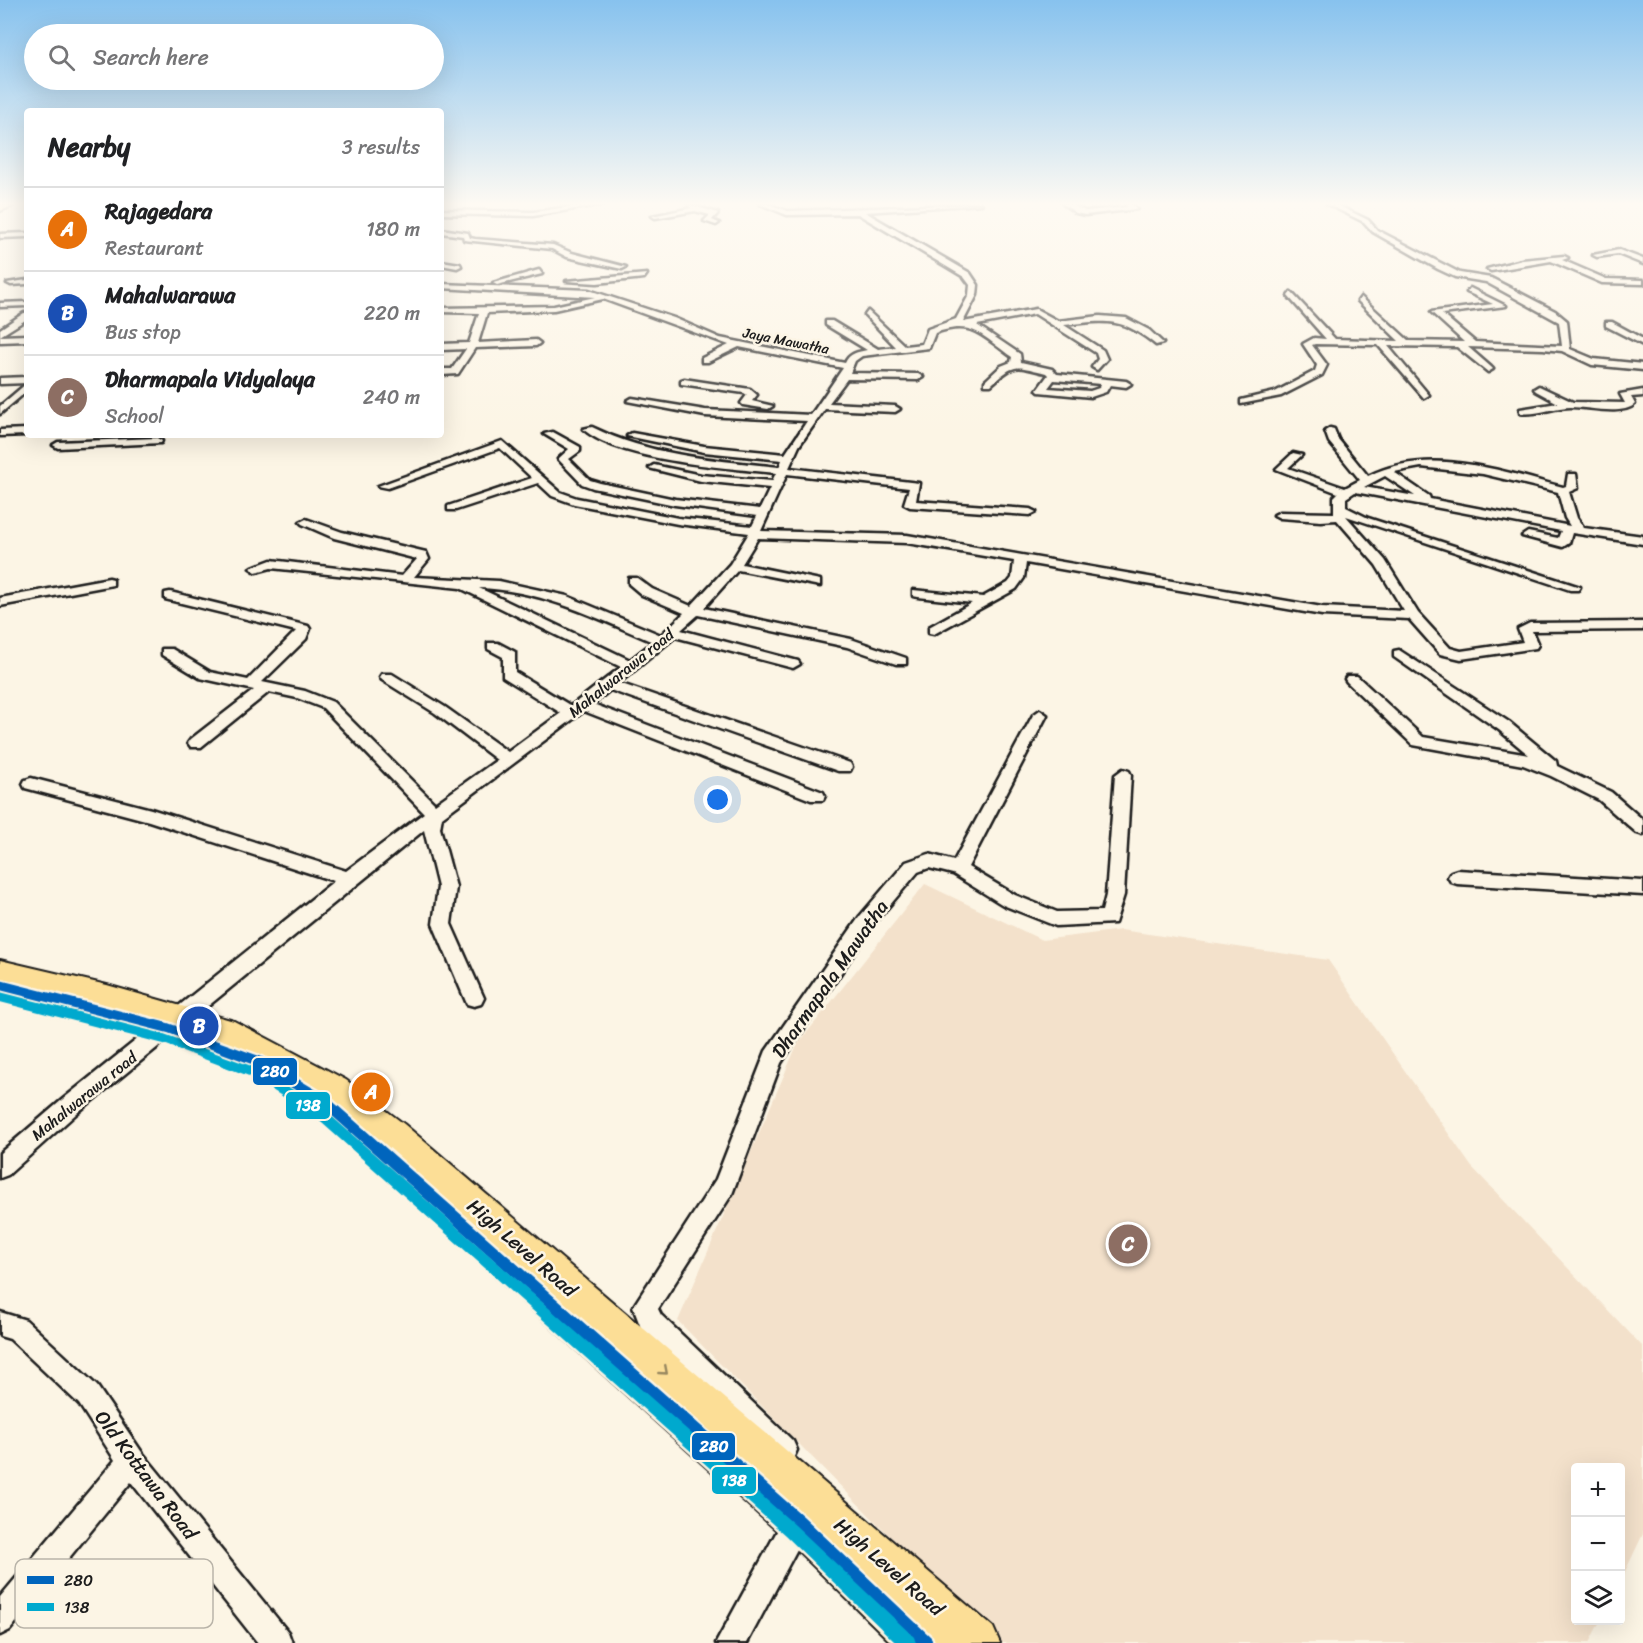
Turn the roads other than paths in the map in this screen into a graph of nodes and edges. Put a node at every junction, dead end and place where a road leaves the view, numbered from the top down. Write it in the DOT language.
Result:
graph roads {
  1 [pos="506,281"];
  2 [pos="565,281"];
  3 [pos="970,281"];
  4 [pos="1489,281"];
  5 [pos="1604,281"];
  6 [pos="24,282"];
  7 [pos="1643,282"];
  8 [pos="11,283"];
  9 [pos="444,286"];
  10 [pos="471,289"];
  11 [pos="549,290"];
  12 [pos="1470,290"];
  13 [pos="1291,294"];
  14 [pos="606,297"];
  15 [pos="1361,299"];
  16 [pos="24,304"];
  17 [pos="0,305"];
  18 [pos="444,310"];
  19 [pos="484,311"];
  20 [pos="868,313"];
  21 [pos="24,317"];
  22 [pos="829,323"];
  23 [pos="970,324"];
  24 [pos="1057,324"];
  25 [pos="1609,324"];
  26 [pos="950,325"];
  27 [pos="0,333"];
  28 [pos="24,338"];
  29 [pos="0,339"];
  30 [pos="1333,342"];
  31 [pos="1643,342"];
  32 [pos="536,343"];
  33 [pos="1159,343"];
  34 [pos="1381,343"];
  35 [pos="1406,343"];
  36 [pos="1459,344"];
  37 [pos="1472,344"];
  38 [pos="475,345"];
  39 [pos="735,345"];
  40 [pos="444,347"];
  41 [pos="903,349"];
  42 [pos="1564,350"];
  43 [pos="876,352"];
  44 [pos="705,360"];
  45 [pos="1016,363"];
  46 [pos="1097,367"];
  47 [pos="1643,367"];
  48 [pos="1488,369"];
  49 [pos="846,371"];
  50 [pos="444,372"];
  51 [pos="1052,376"];
  52 [pos="918,377"];
  53 [pos="24,380"];
  54 [pos="0,381"];
  55 [pos="684,382"];
  56 [pos="1107,382"];
  57 [pos="988,383"];
  58 [pos="1126,384"];
  59 [pos="24,389"];
  60 [pos="1539,389"];
  61 [pos="1643,393"];
  62 [pos="1424,395"];
  63 [pos="632,401"];
  64 [pos="1244,402"];
  65 [pos="1567,405"];
  66 [pos="895,408"];
  67 [pos="0,411"];
  68 [pos="1523,411"];
  69 [pos="817,412"];
  70 [pos="588,429"];
  71 [pos="1330,431"];
  72 [pos="24,432"];
  73 [pos="0,433"];
  74 [pos="549,434"];
  75 [pos="632,436"];
  76 [pos="159,438"];
  77 [pos="58,445"];
  78 [pos="149,450"];
  79 [pos="1297,455"];
  80 [pos="789,458"];
  81 [pos="654,468"];
  82 [pos="782,472"];
  83 [pos="1386,472"];
  84 [pos="1572,476"];
  85 [pos="540,479"];
  86 [pos="1367,481"];
  87 [pos="776,484"];
  88 [pos="384,486"];
  89 [pos="1350,490"];
  90 [pos="1563,490"];
  91 [pos="1431,502"];
  92 [pos="452,508"];
  93 [pos="1030,512"];
  94 [pos="1340,512"];
  95 [pos="763,513"];
  96 [pos="1280,515"];
  97 [pos="306,522"];
  98 [pos="1567,529"];
  99 [pos="1580,531"];
  100 [pos="754,532"];
  101 [pos="1528,536"];
  102 [pos="1643,540"];
  103 [pos="1020,560"];
  104 [pos="735,566"];
  105 [pos="256,568"];
  106 [pos="405,580"];
  107 [pos="109,582"];
  108 [pos="456,582"];
  109 [pos="633,582"];
  110 [pos="816,583"];
  111 [pos="1574,587"];
  112 [pos="918,593"];
  113 [pos="171,596"];
  114 [pos="985,601"];
  115 [pos="0,602"];
  116 [pos="694,611"];
  117 [pos="1413,615"];
  118 [pos="1643,626"];
  119 [pos="934,630"];
  120 [pos="668,637"];
  121 [pos="493,646"];
  122 [pos="167,652"];
  123 [pos="1399,654"];
  124 [pos="901,661"];
  125 [pos="793,664"];
  126 [pos="630,666"];
  127 [pos="387,677"];
  128 [pos="1352,679"];
  129 [pos="607,684"];
  130 [pos="260,685"];
  131 [pos="577,709"];
  132 [pos="1040,715"];
  133 [pos="196,743"];
  134 [pos="507,759"];
  135 [pos="844,767"];
  136 [pos="1557,772"];
  137 [pos="1123,775"];
  138 [pos="31,784"];
  139 [pos="817,796"];
  140 [pos="434,813"];
  141 [pos="1643,829"];
  142 [pos="958,869"];
  143 [pos="1457,877"];
  144 [pos="350,879"];
  145 [pos="1643,888"];
  146 [pos="0,972"];
  147 [pos="0,985"];
  148 [pos="474,998"];
  149 [pos="174,1023"];
  150 [pos="0,1167"];
  151 [pos="0,1324"];
  152 [pos="131,1461"];
  153 [pos="798,1521"];
  154 [pos="50,1559"];
  155 [pos="210,1559"];
  156 [pos="213,1563"];
  157 [pos="15,1602"];
  158 [pos="0,1620"];
  159 [pos="277,1643"];
  160 [pos="731,1643"];
  161 [pos="925,1643"];
  162 [pos="977,1643"];
  1 -- 10 [label="street"];
  2 -- 11 [label="street"];
  3 -- 26 [label="street, Mahalwarawa road"];
  4 -- 42 [label="street"];
  5 -- 7 [label="street"];
  6 -- 8 [label="street"];
  9 -- 10 [label="street, Jaya Mawatha"];
  10 -- 11 [label="street, Jaya Mawatha"];
  11 -- 14 [label="street, Jaya Mawatha"];
  12 -- 37 [label="street"];
  13 -- 30 [label="street"];
  14 -- 19 [label="street"];
  14 -- 39 [label="street, Jaya Mawatha"];
  15 -- 35 [label="street"];
  16 -- 17 [label="street"];
  18 -- 19 [label="street"];
  19 -- 38 [label="street"];
  20 -- 41 [label="street"];
  21 -- 27 [label="street"];
  22 -- 43 [label="street"];
  23 -- 24 [label="street"];
  23 -- 26 [label="street"];
  23 -- 45 [label="street"];
  24 -- 33 [label="street"];
  24 -- 46 [label="street"];
  25 -- 31 [label="street"];
  26 -- 41 [label="street, Mahalwarawa road"];
  28 -- 29 [label="street"];
  30 -- 34 [label="street"];
  30 -- 64 [label="street"];
  32 -- 38 [label="street"];
  34 -- 35 [label="street"];
  34 -- 62 [label="street"];
  35 -- 36 [label="street"];
  36 -- 37 [label="street"];
  36 -- 48 [label="street"];
  37 -- 42 [label="street"];
  38 -- 40 [label="street"];
  38 -- 50 [label="street"];
  39 -- 44 [label="street"];
  39 -- 49 [label="street, Jaya Mawatha"];
  41 -- 43 [label="street, Mahalwarawa road"];
  42 -- 47 [label="street"];
  43 -- 49 [label="street, Mahalwarawa road"];
  45 -- 51 [label="street"];
  45 -- 57 [label="street"];
  49 -- 52 [label="street, Jaya Mawatha"];
  49 -- 69 [label="street, Mahalwarawa road"];
  51 -- 56 [label="street"];
  51 -- 56 [label="street"];
  53 -- 54 [label="street"];
  55 -- 69 [label="street"];
  56 -- 58 [label="street"];
  59 -- 67 [label="street"];
  60 -- 65 [label="street"];
  61 -- 65 [label="street"];
  63 -- 69 [label="street"];
  65 -- 68 [label="street"];
  66 -- 69 [label="street"];
  69 -- 80 [label="street, Mahalwarawa road"];
  70 -- 82 [label="street"];
  71 -- 86 [label="street"];
  72 -- 73 [label="street"];
  74 -- 95 [label="street"];
  75 -- 80 [label="street"];
  76 -- 77 [label="street"];
  76 -- 78 [label="street"];
  79 -- 89 [label="street"];
  80 -- 82 [label="street, Mahalwarawa road"];
  81 -- 87 [label="street"];
  82 -- 87 [label="street, Mahalwarawa road"];
  82 -- 93 [label="street"];
  83 -- 86 [label="street"];
  83 -- 90 [label="street"];
  83 -- 91 [label="street"];
  84 -- 90 [label="street"];
  85 -- 88 [label="street"];
  85 -- 92 [label="street"];
  85 -- 100 [label="street"];
  86 -- 89 [label="street"];
  87 -- 95 [label="street, Mahalwarawa road"];
  89 -- 91 [label="street"];
  89 -- 94 [label="street"];
  90 -- 99 [label="street"];
  91 -- 98 [label="street"];
  94 -- 96 [label="street"];
  94 -- 111 [label="street"];
  94 -- 117 [label="street"];
  95 -- 100 [label="street, Mahalwarawa road"];
  97 -- 106 [label="street"];
  98 -- 99 [label="street"];
  98 -- 101 [label="street"];
  99 -- 102 [label="street"];
  100 -- 103 [label="street"];
  100 -- 104 [label="street, Mahalwarawa road"];
  103 -- 114 [label="street"];
  103 -- 117 [label="street"];
  104 -- 110 [label="street"];
  104 -- 116 [label="street, Mahalwarawa road"];
  105 -- 106 [label="street"];
  106 -- 108 [label="street"];
  107 -- 115 [label="street"];
  108 -- 120 [label="street"];
  108 -- 126 [label="street"];
  109 -- 116 [label="street"];
  112 -- 114 [label="street"];
  113 -- 130 [label="street"];
  114 -- 119 [label="street"];
  116 -- 120 [label="street, Mahalwarawa road"];
  116 -- 124 [label="street"];
  117 -- 118 [label="street"];
  120 -- 125 [label="street"];
  120 -- 126 [label="street, Mahalwarawa road"];
  121 -- 131 [label="street"];
  122 -- 130 [label="street"];
  123 -- 136 [label="street"];
  126 -- 129 [label="street, Mahalwarawa road"];
  127 -- 134 [label="street"];
  128 -- 136 [label="street"];
  129 -- 131 [label="street, Mahalwarawa road"];
  129 -- 135 [label="street"];
  130 -- 133 [label="street"];
  130 -- 140 [label="street"];
  131 -- 134 [label="street, Mahalwarawa road"];
  131 -- 139 [label="street"];
  132 -- 142 [label="street"];
  134 -- 140 [label="street, Mahalwarawa road"];
  136 -- 141 [label="street"];
  137 -- 142 [label="street, Dharmapala Mawatha"];
  138 -- 144 [label="street"];
  140 -- 144 [label="street, Mahalwarawa road"];
  140 -- 148 [label="street"];
  142 -- 162 [label="street, Dharmapala Mawatha"];
  143 -- 145 [label="street"];
  144 -- 149 [label="street, Mahalwarawa road"];
  146 -- 149 [label="highway, High Level Road"];
  147 -- 149 [label="highway, High Level Road"];
  149 -- 150 [label="street, Mahalwarawa road"];
  149 -- 153 [label="highway, High Level Road"];
  149 -- 162 [label="highway, High Level Road, one-way"];
  151 -- 152 [label="street, Old Kottawa Road"];
  152 -- 154 [label="street"];
  152 -- 155 [label="street, Old Kottawa Road"];
  153 -- 160 [label="street"];
  153 -- 161 [label="highway, High Level Road"];
  156 -- 159 [label="street, Old Kottawa Road"];
  157 -- 158 [label="street"];
}
